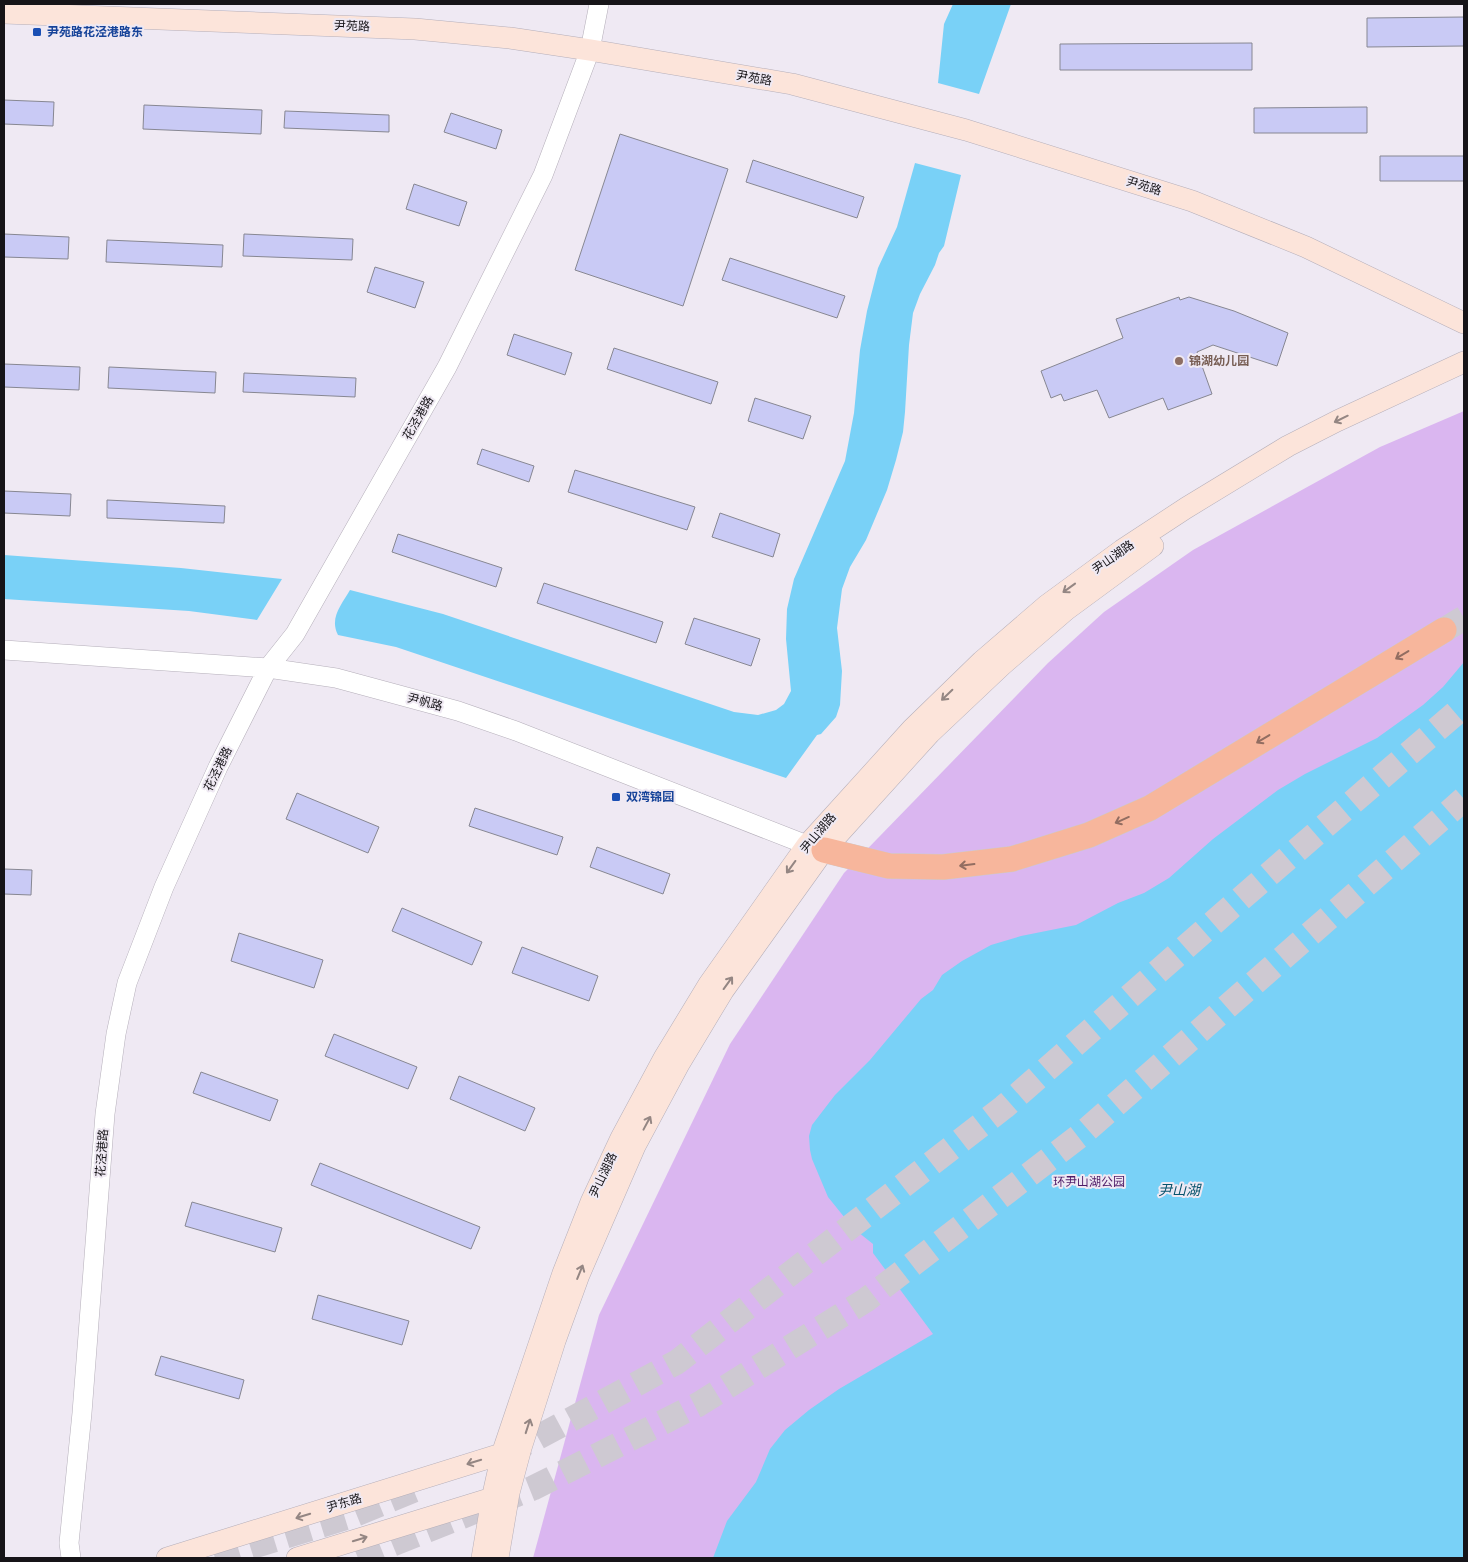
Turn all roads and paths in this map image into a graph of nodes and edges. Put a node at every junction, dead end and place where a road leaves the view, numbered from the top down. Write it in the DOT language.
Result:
graph roads {
  1 [pos="599,4"];
  2 [pos="4,13"];
  3 [pos="590,50"];
  4 [pos="1464,323"];
  5 [pos="1464,362"];
  6 [pos="1464,378"];
  7 [pos="1444,630"];
  8 [pos="4,650"];
  9 [pos="268,668"];
  10 [pos="816,847"];
  11 [pos="512,1451"];
  12 [pos="500,1496"];
  13 [pos="71,1558"];
  14 [pos="167,1558"];
  15 [pos="297,1558"];
  16 [pos="482,1558"];
  17 [pos="498,1558"];
  1 -- 3 [label="street, 花泾港路"];
  2 -- 3 [label="main road, 尹苑路"];
  3 -- 4 [label="main road, 尹苑路"];
  3 -- 9 [label="street, 花泾港路"];
  5 -- 10 [label="main road, 尹山湖路, one-way"];
  6 -- 10 [label="main road, 尹山湖路"];
  7 -- 10 [label="highway, one-way"];
  8 -- 9 [label="street, 尹帆路"];
  9 -- 10 [label="street, 尹帆路"];
  9 -- 13 [label="street, 花泾港路"];
  10 -- 11 [label="main road, 尹山湖路"];
  11 -- 12 [label="main road, 尹山湖路"];
  11 -- 14 [label="main road, 尹东路, one-way"];
  15 -- 12 [label="main road, one-way"];
  12 -- 16 [label="main road, 尹山湖路"];
  12 -- 17 [label="main road, 尹山湖路"];
}
